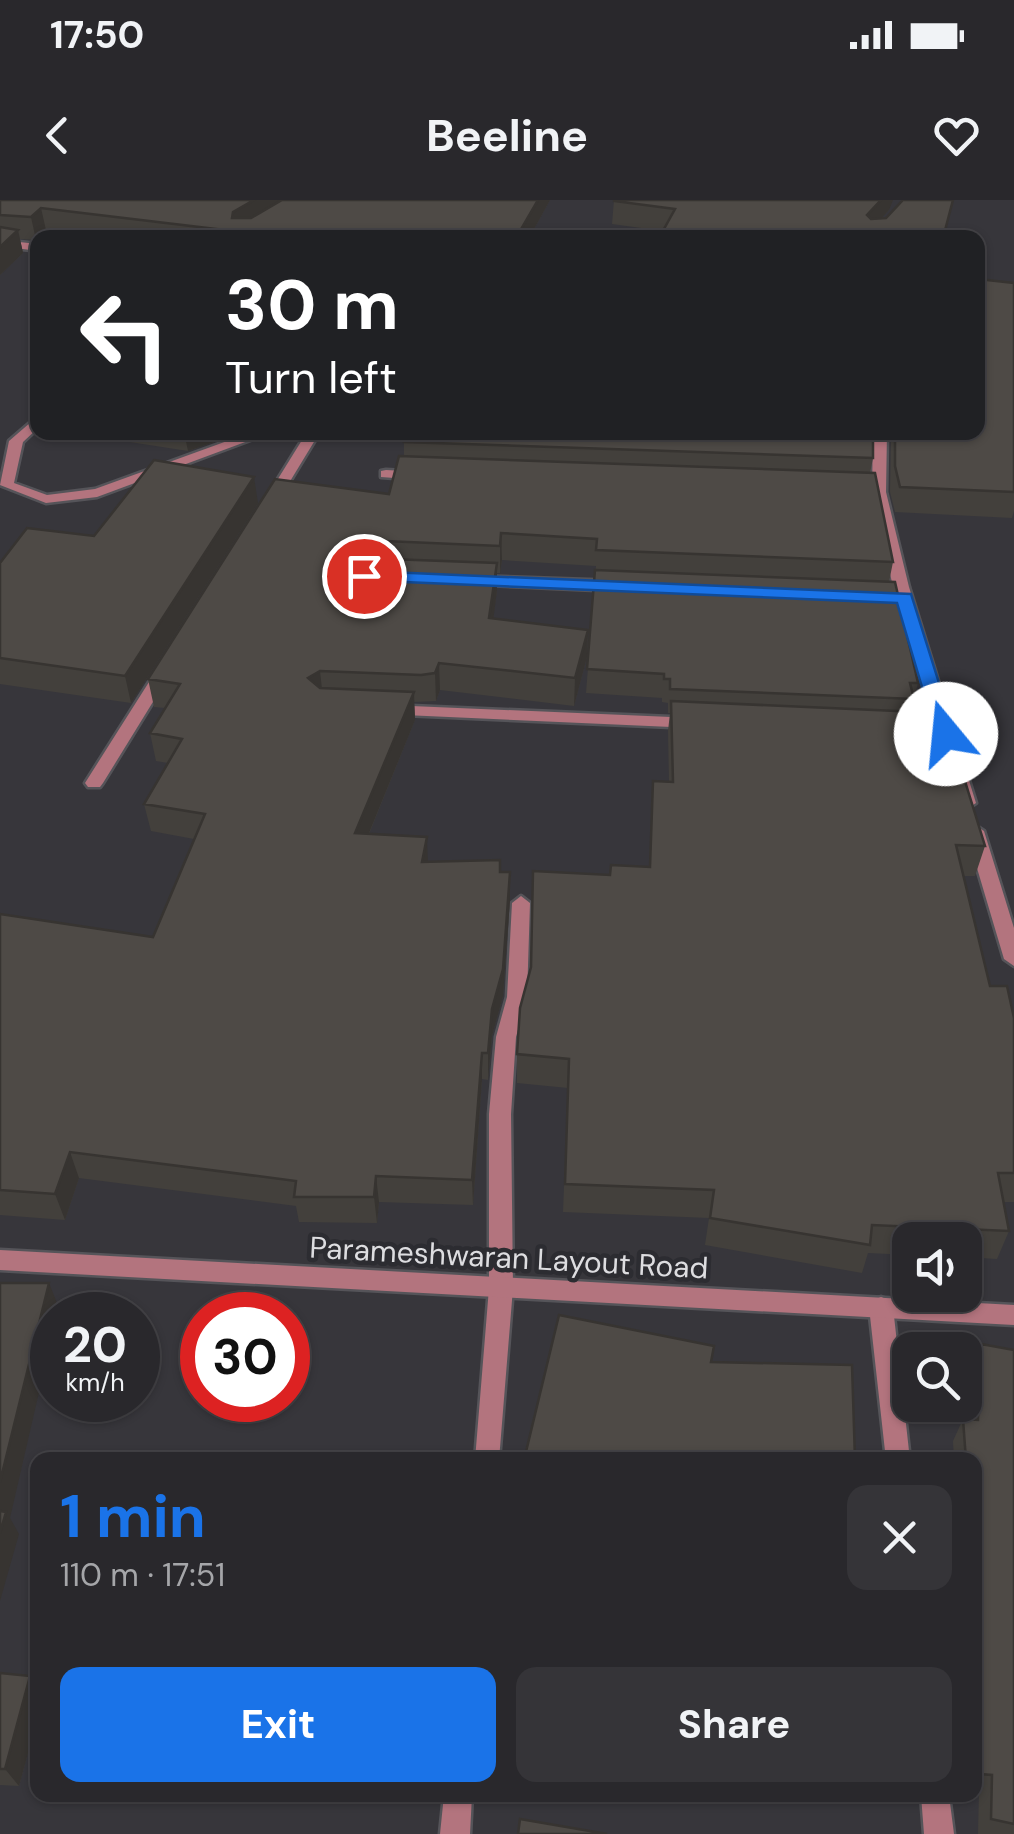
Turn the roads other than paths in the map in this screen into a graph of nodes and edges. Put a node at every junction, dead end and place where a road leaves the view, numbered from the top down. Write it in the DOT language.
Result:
graph roads {
  1 [pos="0,243"];
  2 [pos="30,247"];
  3 [pos="30,428"];
  4 [pos="243,440"];
  5 [pos="309,440"];
  6 [pos="880,440"];
  7 [pos="386,474"];
  8 [pos="445,476"];
  9 [pos="4,489"];
  10 [pos="859,491"];
  11 [pos="879,492"];
  12 [pos="261,516"];
  13 [pos="460,580"];
  14 [pos="634,587"];
  15 [pos="885,597"];
  16 [pos="905,598"];
  17 [pos="178,650"];
  18 [pos="362,708"];
  19 [pos="712,724"];
  20 [pos="887,731"];
  21 [pos="946,734"];
  22 [pos="94,783"];
  23 [pos="521,903"];
  24 [pos="1014,960"];
  25 [pos="0,1260"];
  26 [pos="501,1288"];
  27 [pos="881,1308"];
  28 [pos="1014,1315"];
  29 [pos="487,1452"];
  30 [pos="897,1452"];
  31 [pos="457,1802"];
  32 [pos="935,1802"];
  33 [pos="455,1834"];
  34 [pos="939,1834"];
  1 -- 2 [label="street"];
  3 -- 9 [label="street"];
  4 -- 9 [label="street"];
  5 -- 12 [label="street"];
  6 -- 11 [label="street"];
  7 -- 8 [label="street"];
  10 -- 11 [label="street"];
  11 -- 16 [label="street"];
  13 -- 14 [label="street"];
  15 -- 16 [label="street"];
  16 -- 21 [label="street"];
  17 -- 22 [label="street"];
  18 -- 19 [label="street"];
  20 -- 21 [label="street"];
  21 -- 24 [label="street"];
  23 -- 26 [label="street"];
  25 -- 26 [label="street, Parameshwaran Layout Road"];
  26 -- 27 [label="street, Parameshwaran Layout Road"];
  26 -- 29 [label="street"];
  27 -- 28 [label="street, Parameshwaran Layout Road"];
  27 -- 30 [label="street"];
  31 -- 33 [label="street"];
  32 -- 34 [label="street"];
}
